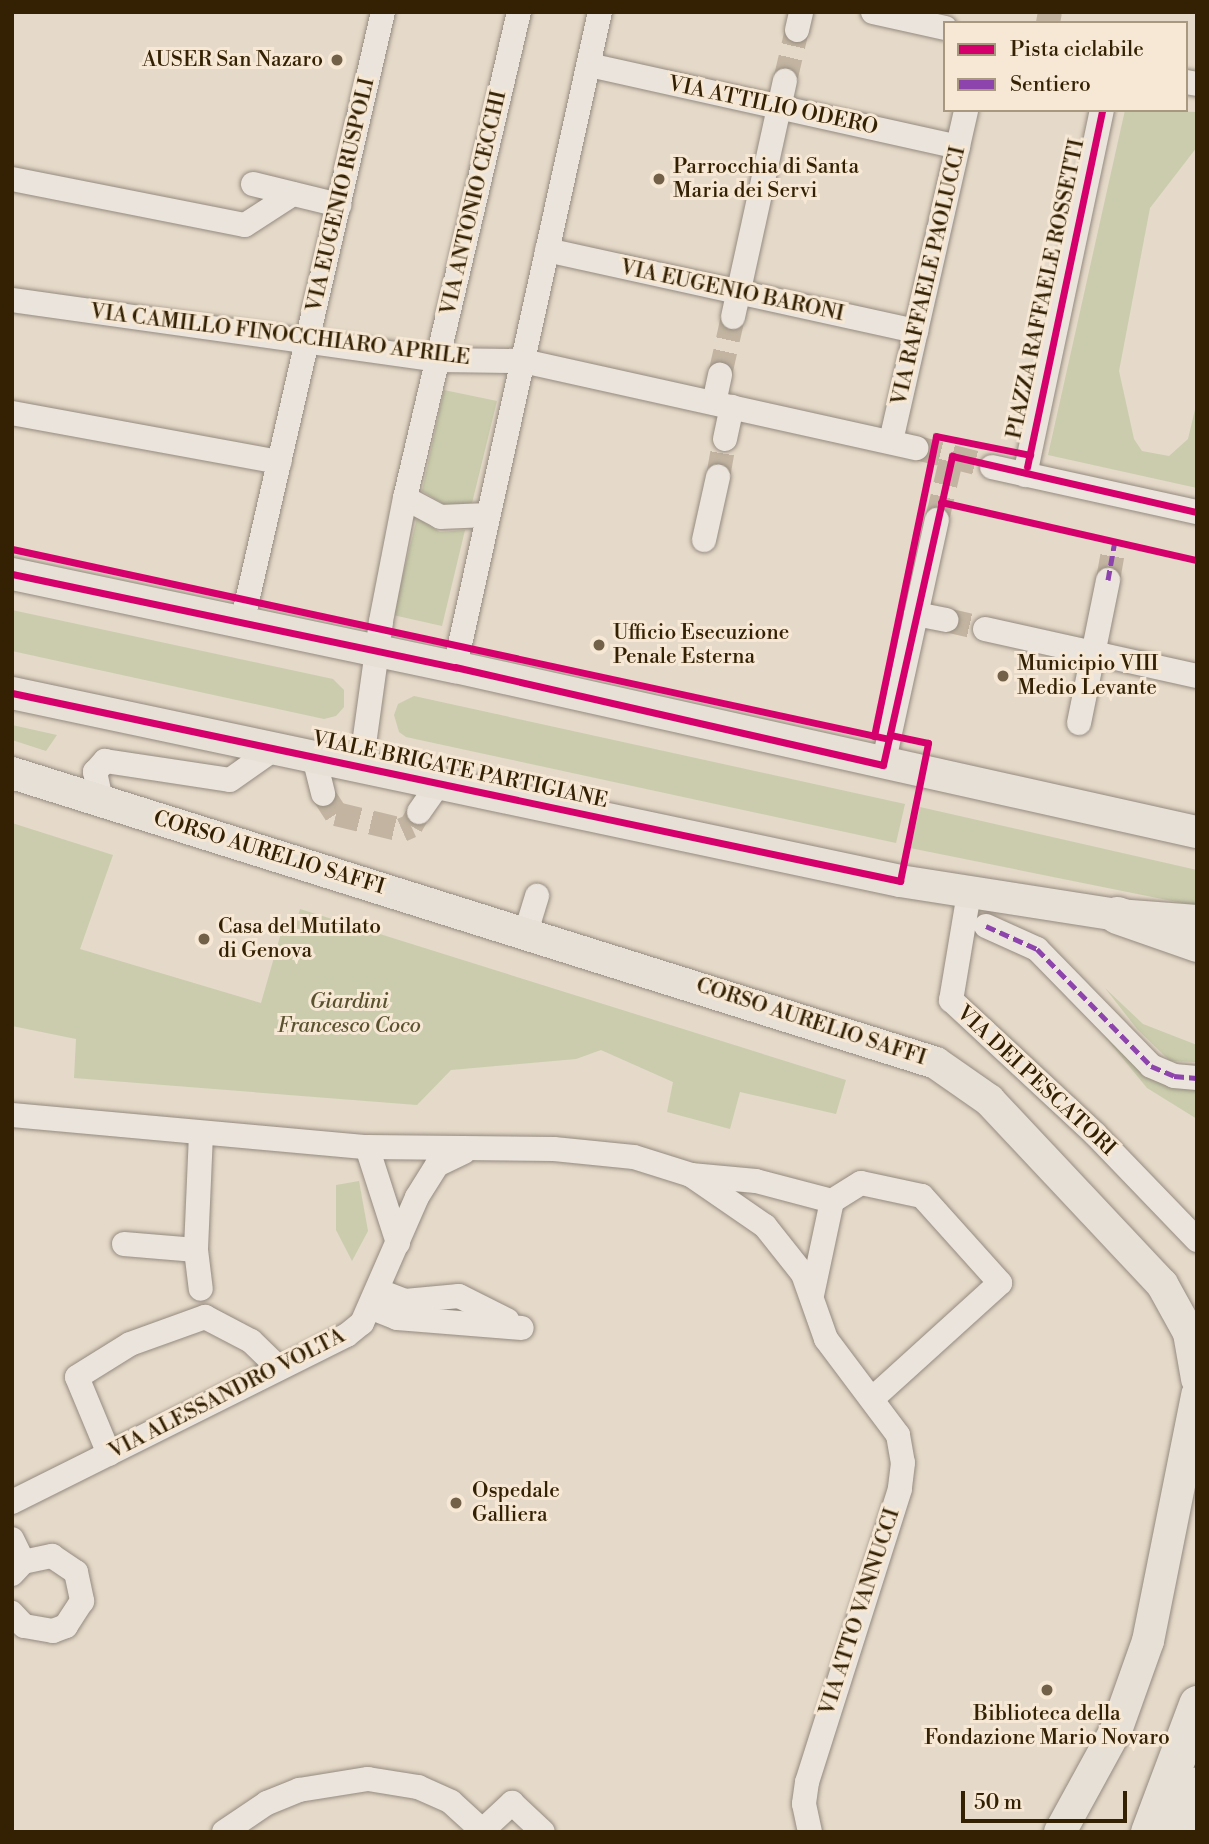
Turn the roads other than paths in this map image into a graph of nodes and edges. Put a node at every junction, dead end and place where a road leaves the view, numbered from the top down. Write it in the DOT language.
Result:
graph roads {
  1 [pos="383,12"];
  2 [pos="519,12"];
  3 [pos="600,12"];
  4 [pos="873,12"];
  5 [pos="943,28"];
  6 [pos="589,65"];
  7 [pos="785,81"];
  8 [pos="780,108"];
  9 [pos="966,112"];
  10 [pos="1102,112"];
  11 [pos="958,147"];
  12 [pos="12,178"];
  13 [pos="253,184"];
  14 [pos="293,194"];
  15 [pos="339,205"];
  16 [pos="547,250"];
  17 [pos="739,292"];
  18 [pos="12,300"];
  19 [pos="733,317"];
  20 [pos="916,331"];
  21 [pos="307,341"];
  22 [pos="438,359"];
  23 [pos="523,362"];
  24 [pos="720,375"];
  25 [pos="723,405"];
  26 [pos="12,414"];
  27 [pos="725,439"];
  28 [pos="891,441"];
  29 [pos="916,448"];
  30 [pos="280,462"];
  31 [pos="992,467"];
  32 [pos="1025,475"];
  33 [pos="718,477"];
  34 [pos="405,498"];
  35 [pos="1197,512"];
  36 [pos="488,515"];
  37 [pos="937,520"];
  38 [pos="704,540"];
  39 [pos="12,574"];
  40 [pos="1108,580"];
  41 [pos="916,614"];
  42 [pos="946,620"];
  43 [pos="243,623"];
  44 [pos="985,629"];
  45 [pos="377,652"];
  46 [pos="1093,653"];
  47 [pos="455,667"];
  48 [pos="1197,676"];
  49 [pos="12,693"];
  50 [pos="1079,723"];
  51 [pos="274,749"];
  52 [pos="314,757"];
  53 [pos="883,765"];
  54 [pos="361,766"];
  55 [pos="12,773"];
  56 [pos="439,783"];
  57 [pos="323,794"];
  58 [pos="101,800"];
  59 [pos="419,813"];
  60 [pos="1197,832"];
  61 [pos="969,893"];
  62 [pos="537,896"];
  63 [pos="1117,915"];
  64 [pos="1197,921"];
  65 [pos="986,926"];
  66 [pos="526,932"];
  67 [pos="1197,943"];
  68 [pos="1197,1078"];
  69 [pos="24,1118"];
  70 [pos="12,1131"];
  71 [pos="201,1135"];
  72 [pos="367,1147"];
  73 [pos="468,1150"];
  74 [pos="691,1175"];
  75 [pos="832,1201"];
  76 [pos="1197,1240"];
  77 [pos="398,1243"];
  78 [pos="124,1244"];
  79 [pos="196,1250"];
  80 [pos="201,1289"];
  81 [pos="812,1295"];
  82 [pos="278,1368"];
  83 [pos="1197,1379"];
  84 [pos="1197,1395"];
  85 [pos="872,1399"];
  86 [pos="108,1454"];
  87 [pos="12,1502"];
  88 [pos="12,1539"];
  89 [pos="18,1568"];
  90 [pos="12,1613"];
  91 [pos="1197,1704"];
  92 [pos="1197,1746"];
  93 [pos="1197,1785"];
  94 [pos="483,1831"];
  95 [pos="224,1832"];
  96 [pos="543,1832"];
  97 [pos="810,1832"];
  98 [pos="1060,1832"];
  99 [pos="1149,1832"];
  100 [pos="1157,1832"];
  101 [pos="1176,1832"];
  1 -- 15 [label="street, VIA EUGENIO RUSPOLI"];
  2 -- 22 [label="street, VIA ANTONIO CECCHI"];
  3 -- 6 [label="street"];
  4 -- 5 [label="street"];
  6 -- 8 [label="street, VIA ATTILIO ODERO"];
  6 -- 16 [label="street"];
  7 -- 8 [label="street"];
  8 -- 11 [label="street, VIA ATTILIO ODERO"];
  8 -- 17 [label="street"];
  9 -- 11 [label="street, VIA RAFFAELE PAOLUCCI"];
  10 -- 32 [label="street, PIAZZA RAFFAELE ROSSETTI"];
  11 -- 20 [label="street, VIA RAFFAELE PAOLUCCI"];
  12 -- 14 [label="street"];
  13 -- 14 [label="street"];
  14 -- 15 [label="street"];
  15 -- 21 [label="street, VIA EUGENIO RUSPOLI"];
  16 -- 17 [label="street, VIA EUGENIO BARONI"];
  16 -- 23 [label="street"];
  17 -- 19 [label="street"];
  17 -- 20 [label="street, VIA EUGENIO BARONI"];
  18 -- 21 [label="street, VIA CAMILLO FINOCCHIARO APRILE"];
  20 -- 28 [label="street, VIA RAFFAELE PAOLUCCI"];
  21 -- 22 [label="street, VIA CAMILLO FINOCCHIARO APRILE"];
  21 -- 30 [label="street, VIA EUGENIO RUSPOLI"];
  22 -- 23 [label="street, VIA CAMILLO FINOCCHIARO APRILE"];
  22 -- 34 [label="street, VIA ANTONIO CECCHI"];
  23 -- 25 [label="street, VIA CAMILLO FINOCCHIARO APRILE"];
  23 -- 36 [label="street"];
  24 -- 25 [label="street"];
  25 -- 27 [label="street"];
  25 -- 28 [label="street, VIA CAMILLO FINOCCHIARO APRILE"];
  26 -- 30 [label="street"];
  28 -- 29 [label="street, VIA CAMILLO FINOCCHIARO APRILE"];
  30 -- 43 [label="street, VIA EUGENIO RUSPOLI"];
  31 -- 32 [label="street"];
  32 -- 35 [label="street"];
  33 -- 38 [label="street"];
  34 -- 36 [label="street"];
  34 -- 45 [label="street, VIA ANTONIO CECCHI"];
  36 -- 47 [label="street"];
  37 -- 41 [label="street"];
  39 -- 43 [label="main road"];
  40 -- 46 [label="street"];
  41 -- 42 [label="street"];
  41 -- 53 [label="street"];
  43 -- 45 [label="main road"];
  44 -- 46 [label="street"];
  45 -- 47 [label="main road"];
  45 -- 54 [label="street, VIA ANTONIO CECCHI"];
  46 -- 48 [label="street"];
  46 -- 50 [label="street"];
  47 -- 53 [label="main road"];
  49 -- 51 [label="main road, VIALE BRIGATE PARTIGIANE"];
  51 -- 52 [label="main road, VIALE BRIGATE PARTIGIANE"];
  51 -- 58 [label="street"];
  52 -- 54 [label="main road, VIALE BRIGATE PARTIGIANE"];
  52 -- 57 [label="street"];
  53 -- 60 [label="main road"];
  54 -- 56 [label="main road, VIALE BRIGATE PARTIGIANE"];
  55 -- 58 [label="main road, CORSO AURELIO SAFFI"];
  56 -- 59 [label="street"];
  56 -- 61 [label="main road, VIALE BRIGATE PARTIGIANE"];
  58 -- 66 [label="main road, CORSO AURELIO SAFFI"];
  61 -- 63 [label="main road, VIALE BRIGATE PARTIGIANE"];
  61 -- 76 [label="street, VIA DEI PESCATORI"];
  62 -- 66 [label="street"];
  63 -- 64 [label="main road, VIALE BRIGATE PARTIGIANE"];
  63 -- 67 [label="highway"];
  65 -- 68 [label="street"];
  66 -- 83 [label="main road, CORSO AURELIO SAFFI"];
  69 -- 70 [label="street"];
  69 -- 71 [label="street"];
  71 -- 72 [label="street"];
  71 -- 79 [label="street"];
  72 -- 73 [label="street"];
  72 -- 77 [label="street"];
  73 -- 74 [label="street"];
  73 -- 77 [label="street, VIA ALESSANDRO VOLTA"];
  74 -- 75 [label="street"];
  74 -- 81 [label="street, VIA ATTO VANNUCCI"];
  75 -- 81 [label="street"];
  75 -- 85 [label="street"];
  77 -- 82 [label="street, VIA ALESSANDRO VOLTA"];
  78 -- 79 [label="street"];
  79 -- 80 [label="street"];
  81 -- 85 [label="street, VIA ATTO VANNUCCI"];
  82 -- 86 [label="street, VIA ALESSANDRO VOLTA"];
  82 -- 86 [label="street"];
  84 -- 98 [label="main road"];
  85 -- 97 [label="street, VIA ATTO VANNUCCI"];
  86 -- 87 [label="street, VIA ALESSANDRO VOLTA"];
  88 -- 89 [label="street"];
  89 -- 90 [label="street"];
  91 -- 99 [label="highway"];
  92 -- 100 [label="street"];
  93 -- 101 [label="highway"];
  94 -- 95 [label="street"];
  94 -- 96 [label="street"];
}
